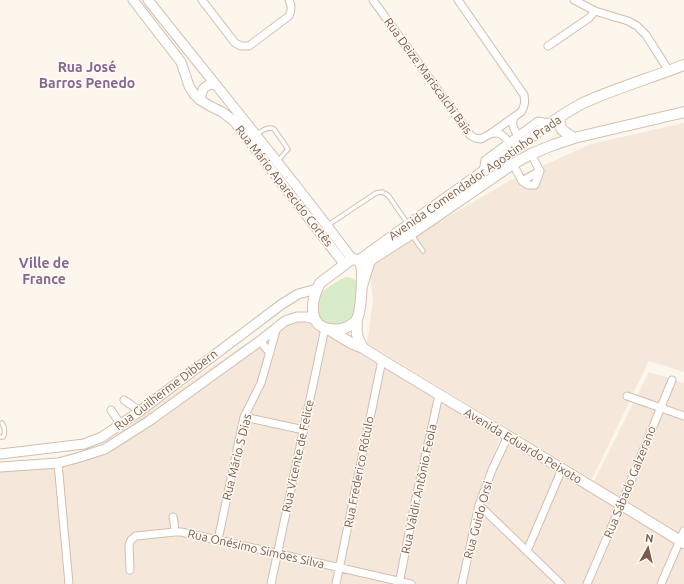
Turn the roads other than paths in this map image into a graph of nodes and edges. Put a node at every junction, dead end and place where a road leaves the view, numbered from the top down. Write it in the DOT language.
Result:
graph roads {
  1 [pos="133,0"];
  2 [pos="148,0"];
  3 [pos="202,0"];
  4 [pos="373,0"];
  5 [pos="458,0"];
  6 [pos="574,0"];
  7 [pos="290,3"];
  8 [pos="595,11"];
  9 [pos="548,46"];
  10 [pos="684,65"];
  11 [pos="669,71"];
  12 [pos="208,75"];
  13 [pos="214,84"];
  14 [pos="189,86"];
  15 [pos="200,100"];
  16 [pos="684,112"];
  17 [pos="514,117"];
  18 [pos="560,117"];
  19 [pos="550,123"];
  20 [pos="256,134"];
  21 [pos="490,134"];
  22 [pos="518,136"];
  23 [pos="574,138"];
  24 [pos="509,143"];
  25 [pos="553,145"];
  26 [pos="532,156"];
  27 [pos="278,162"];
  28 [pos="514,165"];
  29 [pos="483,172"];
  30 [pos="327,226"];
  31 [pos="410,230"];
  32 [pos="423,251"];
  33 [pos="352,262"];
  34 [pos="362,286"];
  35 [pos="317,289"];
  36 [pos="315,319"];
  37 [pos="357,319"];
  38 [pos="277,327"];
  39 [pos="327,328"];
  40 [pos="260,341"];
  41 [pos="363,348"];
  42 [pos="270,353"];
  43 [pos="382,360"];
  44 [pos="672,380"];
  45 [pos="439,395"];
  46 [pos="627,396"];
  47 [pos="124,400"];
  48 [pos="660,408"];
  49 [pos="111,410"];
  50 [pos="140,411"];
  51 [pos="684,416"];
  52 [pos="244,417"];
  53 [pos="2,423"];
  54 [pos="120,425"];
  55 [pos="304,430"];
  56 [pos="508,436"];
  57 [pos="0,438"];
  58 [pos="0,454"];
  59 [pos="58,463"];
  60 [pos="0,467"];
  61 [pos="562,469"];
  62 [pos="479,505"];
  63 [pos="621,505"];
  64 [pos="172,517"];
  65 [pos="684,531"];
  66 [pos="175,532"];
  67 [pos="218,540"];
  68 [pos="682,542"];
  69 [pos="527,551"];
  70 [pos="277,554"];
  71 [pos="340,568"];
  72 [pos="130,570"];
  73 [pos="399,583"];
  74 [pos="69,584"];
  75 [pos="271,584"];
  76 [pos="336,584"];
  77 [pos="412,584"];
  78 [pos="462,584"];
  79 [pos="560,584"];
  80 [pos="588,584"];
  81 [pos="661,584"];
  1 -- 14 [label="street, Rua Mário Aparecido Cortês"];
  2 -- 12 [label="street, Rua Mário Aparecido Cortês"];
  3 -- 7 [label="street"];
  4 -- 21 [label="street, Rua Deize Mariscalchi Bais"];
  5 -- 17 [label="street, Rua Deize Mariscalchi Bais"];
  6 -- 8 [label="street"];
  8 -- 9 [label="street"];
  8 -- 11 [label="street"];
  10 -- 11 [label="main road, Avenida Comendador Agostinho Prada"];
  11 -- 18 [label="main road, Avenida Comendador Agostinho Prada"];
  12 -- 13 [label="street, Rua Mário Aparecido Cortês"];
  12 -- 14 [label="street"];
  13 -- 15 [label="street"];
  13 -- 20 [label="street, Rua Mário Aparecido Cortês"];
  14 -- 15 [label="street, Rua Mário Aparecido Cortês"];
  15 -- 33 [label="street, Rua Mário Aparecido Cortês"];
  16 -- 23 [label="main road, Avenida Comendador Agostinho Prada"];
  17 -- 21 [label="street, Rua Deize Mariscalchi Bais"];
  17 -- 22 [label="street"];
  18 -- 19 [label="main road, Avenida Comendador Agostinho Prada"];
  18 -- 23 [label="main road"];
  19 -- 22 [label="street"];
  19 -- 25 [label="main road"];
  19 -- 29 [label="main road, Avenida Comendador Agostinho Prada"];
  20 -- 27 [label="street, Rua Mário Aparecido Cortês"];
  20 -- 27 [label="lane"];
  21 -- 24 [label="street, Rua Deize Mariscalchi Bais"];
  22 -- 24 [label="street"];
  23 -- 25 [label="main road, Avenida Comendador Agostinho Prada"];
  24 -- 29 [label="street"];
  25 -- 26 [label="main road, Avenida Comendador Agostinho Prada"];
  26 -- 28 [label="main road, Avenida Comendador Agostinho Prada"];
  26 -- 28 [label="street"];
  27 -- 30 [label="street, Rua Mário Aparecido Cortês"];
  28 -- 31 [label="main road, Avenida Comendador Agostinho Prada"];
  29 -- 31 [label="main road, Avenida Comendador Agostinho Prada"];
  30 -- 31 [label="lane"];
  30 -- 33 [label="street, Rua Mário Aparecido Cortês"];
  31 -- 32 [label="lane"];
  31 -- 33 [label="main road, Avenida Comendador Agostinho Prada"];
  31 -- 34 [label="main road, Avenida Comendador Agostinho Prada"];
  33 -- 34 [label="main road"];
  33 -- 35 [label="main road"];
  34 -- 37 [label="main road"];
  35 -- 36 [label="main road"];
  35 -- 50 [label="street, Rua Guilherme Dibbern"];
  36 -- 38 [label="street, Rua Guilherme Dibbern"];
  36 -- 39 [label="main road"];
  37 -- 39 [label="main road"];
  37 -- 41 [label="main road"];
  38 -- 40 [label="street, Rua Guilherme Dibbern"];
  38 -- 42 [label="street, Rua Mário S Dias"];
  39 -- 41 [label="main road, Avenida Eduardo Peixoto"];
  39 -- 55 [label="street, Rua Vicente de Felice"];
  40 -- 42 [label="street"];
  40 -- 59 [label="street, Rua Guilherme Dibbern"];
  41 -- 43 [label="main road, Avenida Eduardo Peixoto"];
  42 -- 52 [label="street, Rua Mário S Dias"];
  43 -- 45 [label="main road, Avenida Eduardo Peixoto"];
  43 -- 71 [label="street, Rua Frederico Rótulo"];
  44 -- 48 [label="street, Rua Sábado Galzerano"];
  45 -- 56 [label="main road, Avenida Eduardo Peixoto"];
  45 -- 73 [label="street, Rua Valdir Antônio Feola"];
  46 -- 48 [label="street"];
  47 -- 50 [label="street"];
  48 -- 51 [label="street"];
  48 -- 63 [label="street, Rua Sábado Galzerano"];
  49 -- 54 [label="street"];
  50 -- 54 [label="street, Rua Guilherme Dibbern"];
  52 -- 55 [label="street"];
  52 -- 67 [label="street, Rua Mário S Dias"];
  53 -- 57 [label="lane"];
  54 -- 58 [label="street, Rua Guilherme Dibbern"];
  55 -- 70 [label="street, Rua Vicente de Felice"];
  56 -- 61 [label="main road, Avenida Eduardo Peixoto"];
  56 -- 62 [label="street, Rua Guido Orsi"];
  59 -- 60 [label="street, Rua Guilherme Dibbern"];
  59 -- 74 [label="street"];
  61 -- 63 [label="main road, Avenida Eduardo Peixoto"];
  61 -- 69 [label="street"];
  62 -- 69 [label="street"];
  62 -- 78 [label="street, Rua Guido Orsi"];
  63 -- 68 [label="main road, Avenida Eduardo Peixoto"];
  63 -- 80 [label="street, Rua Sábado Galzerano"];
  64 -- 66 [label="street"];
  65 -- 68 [label="street"];
  66 -- 67 [label="street, Rua Onésimo Simões Silva"];
  66 -- 72 [label="street, Rua Onésimo Simões Silva"];
  67 -- 70 [label="street, Rua Onésimo Simões Silva"];
  68 -- 81 [label="street"];
  69 -- 79 [label="street"];
  70 -- 71 [label="street, Rua Onésimo Simões Silva"];
  70 -- 75 [label="street, Rua Vicente de Felice"];
  71 -- 73 [label="street, Rua Onésimo Simões Silva"];
  71 -- 76 [label="street, Rua Frederico Rótulo"];
  73 -- 77 [label="street, Rua Onésimo Simões Silva"];
}
